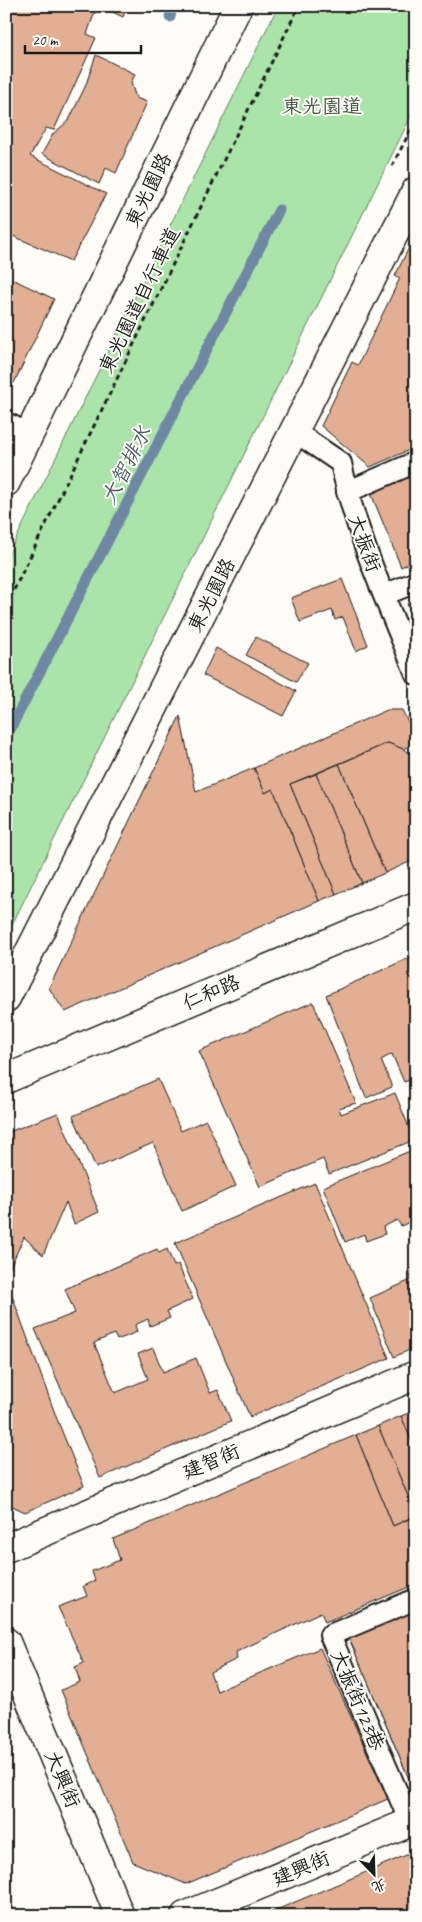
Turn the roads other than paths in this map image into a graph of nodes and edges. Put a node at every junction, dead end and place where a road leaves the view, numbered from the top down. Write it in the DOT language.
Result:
graph roads {
  1 [pos="238,6"];
  2 [pos="416,192"];
  3 [pos="18,428"];
  4 [pos="294,431"];
  5 [pos="416,462"];
  6 [pos="6,482"];
  7 [pos="347,492"];
  8 [pos="416,582"];
  9 [pos="384,596"];
  10 [pos="416,674"];
  11 [pos="416,906"];
  12 [pos="6,998"];
  13 [pos="6,1079"];
  14 [pos="416,1374"];
  15 [pos="6,1548"];
  16 [pos="416,1600"];
  17 [pos="6,1642"];
  18 [pos="413,1821"];
  19 [pos="120,1916"];
  20 [pos="185,1916"];
  1 -- 3 [label="street, 東光園路"];
  2 -- 4 [label="street, 東光園路"];
  3 -- 6 [label="street, 東光園路"];
  4 -- 7 [label="lane, 大振街"];
  4 -- 12 [label="street, 東光園路"];
  5 -- 7 [label="lane"];
  7 -- 9 [label="lane, 大振街"];
  8 -- 9 [label="lane"];
  9 -- 10 [label="lane, 大振街"];
  11 -- 13 [label="street, 仁和路"];
  14 -- 15 [label="street, 建智街"];
  16 -- 18 [label="lane, 大振街123巷"];
  17 -- 19 [label="street, 大興街"];
  18 -- 20 [label="street, 建興街"];
}
